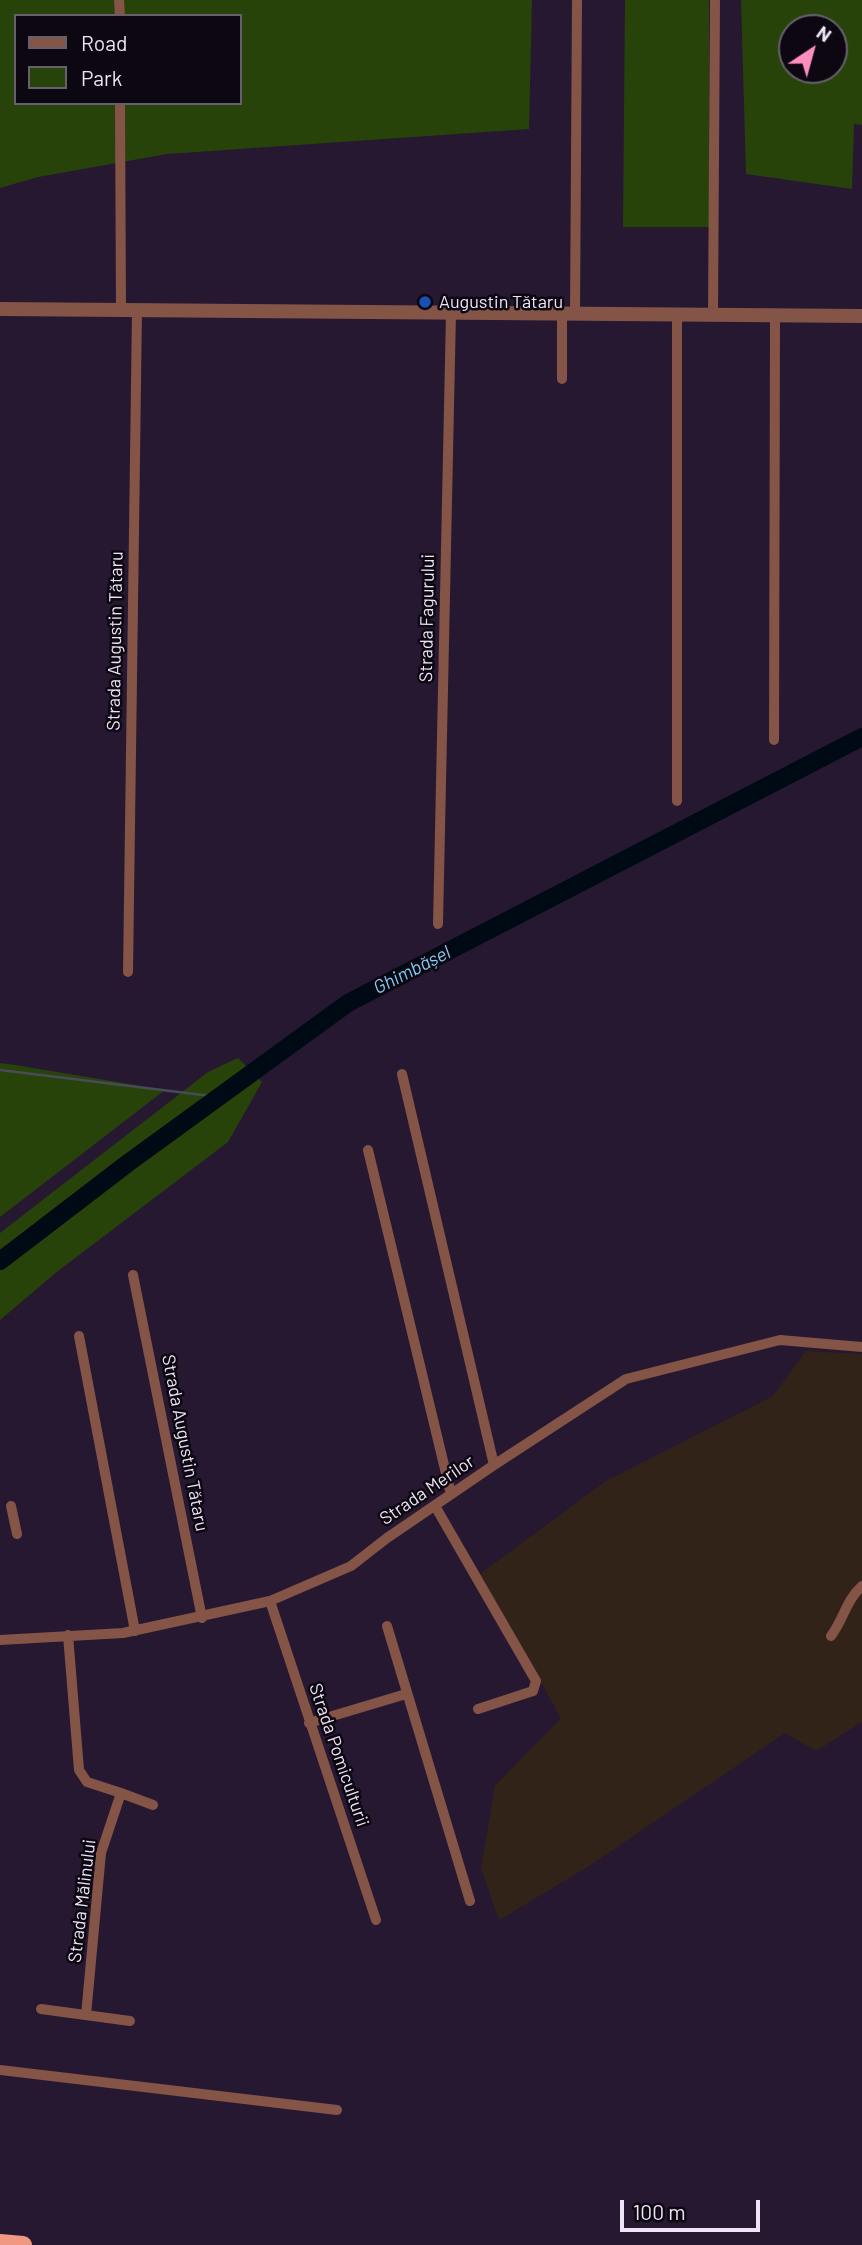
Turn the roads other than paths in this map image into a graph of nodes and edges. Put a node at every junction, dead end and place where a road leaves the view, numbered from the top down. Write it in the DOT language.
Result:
graph roads {
  1 [pos="577,0"];
  2 [pos="715,0"];
  3 [pos="120,105"];
  4 [pos="0,309"];
  5 [pos="121,310"];
  6 [pos="137,310"];
  7 [pos="452,313"];
  8 [pos="568,314"];
  9 [pos="677,314"];
  10 [pos="713,315"];
  11 [pos="775,316"];
  12 [pos="862,316"];
  13 [pos="562,379"];
  14 [pos="774,740"];
  15 [pos="677,801"];
  16 [pos="438,925"];
  17 [pos="128,972"];
  18 [pos="402,1074"];
  19 [pos="368,1150"];
  20 [pos="133,1275"];
  21 [pos="79,1336"];
  22 [pos="862,1347"];
  23 [pos="494,1465"];
  24 [pos="451,1494"];
  25 [pos="435,1506"];
  26 [pos="0,1515"];
  27 [pos="17,1534"];
  28 [pos="862,1586"];
  29 [pos="270,1601"];
  30 [pos="202,1618"];
  31 [pos="387,1626"];
  32 [pos="135,1631"];
  33 [pos="68,1635"];
  34 [pos="831,1636"];
  35 [pos="0,1640"];
  36 [pos="406,1694"];
  37 [pos="478,1709"];
  38 [pos="309,1723"];
  39 [pos="121,1793"];
  40 [pos="153,1805"];
  41 [pos="470,1901"];
  42 [pos="376,1920"];
  43 [pos="41,2009"];
  44 [pos="86,2015"];
  45 [pos="130,2021"];
  46 [pos="0,2070"];
  47 [pos="337,2109"];
  48 [pos="0,2243"];
  49 [pos="23,2245"];
  1 -- 8 [label="street"];
  2 -- 10 [label="street"];
  3 -- 5 [label="street"];
  4 -- 5 [label="street"];
  5 -- 6 [label="street"];
  6 -- 7 [label="street"];
  6 -- 17 [label="street, Strada Augustin Tătaru"];
  7 -- 8 [label="street"];
  7 -- 16 [label="street, Strada Fagurului"];
  8 -- 9 [label="street"];
  8 -- 13 [label="street"];
  9 -- 10 [label="street"];
  9 -- 15 [label="street"];
  10 -- 11 [label="street"];
  11 -- 12 [label="street"];
  11 -- 14 [label="street"];
  18 -- 23 [label="street"];
  19 -- 24 [label="street"];
  20 -- 30 [label="street, Strada Augustin Tătaru"];
  21 -- 32 [label="street"];
  22 -- 23 [label="street, Strada Merilor"];
  23 -- 24 [label="street, Strada Merilor"];
  24 -- 25 [label="street, Strada Merilor"];
  25 -- 29 [label="street, Strada Merilor"];
  25 -- 37 [label="street"];
  26 -- 27 [label="street"];
  28 -- 34 [label="street"];
  29 -- 30 [label="street, Strada Merilor"];
  29 -- 38 [label="street, Strada Pomiculturii"];
  30 -- 32 [label="street, Strada Merilor"];
  31 -- 36 [label="street"];
  32 -- 33 [label="street, Strada Merilor"];
  33 -- 35 [label="street, Strada Merilor"];
  33 -- 39 [label="street"];
  36 -- 38 [label="street"];
  36 -- 41 [label="street"];
  38 -- 42 [label="street, Strada Pomiculturii"];
  39 -- 40 [label="street"];
  39 -- 44 [label="street, Strada Mălinului"];
  43 -- 44 [label="street"];
  44 -- 45 [label="street"];
  46 -- 47 [label="street"];
  48 -- 49 [label="highway"];
}
